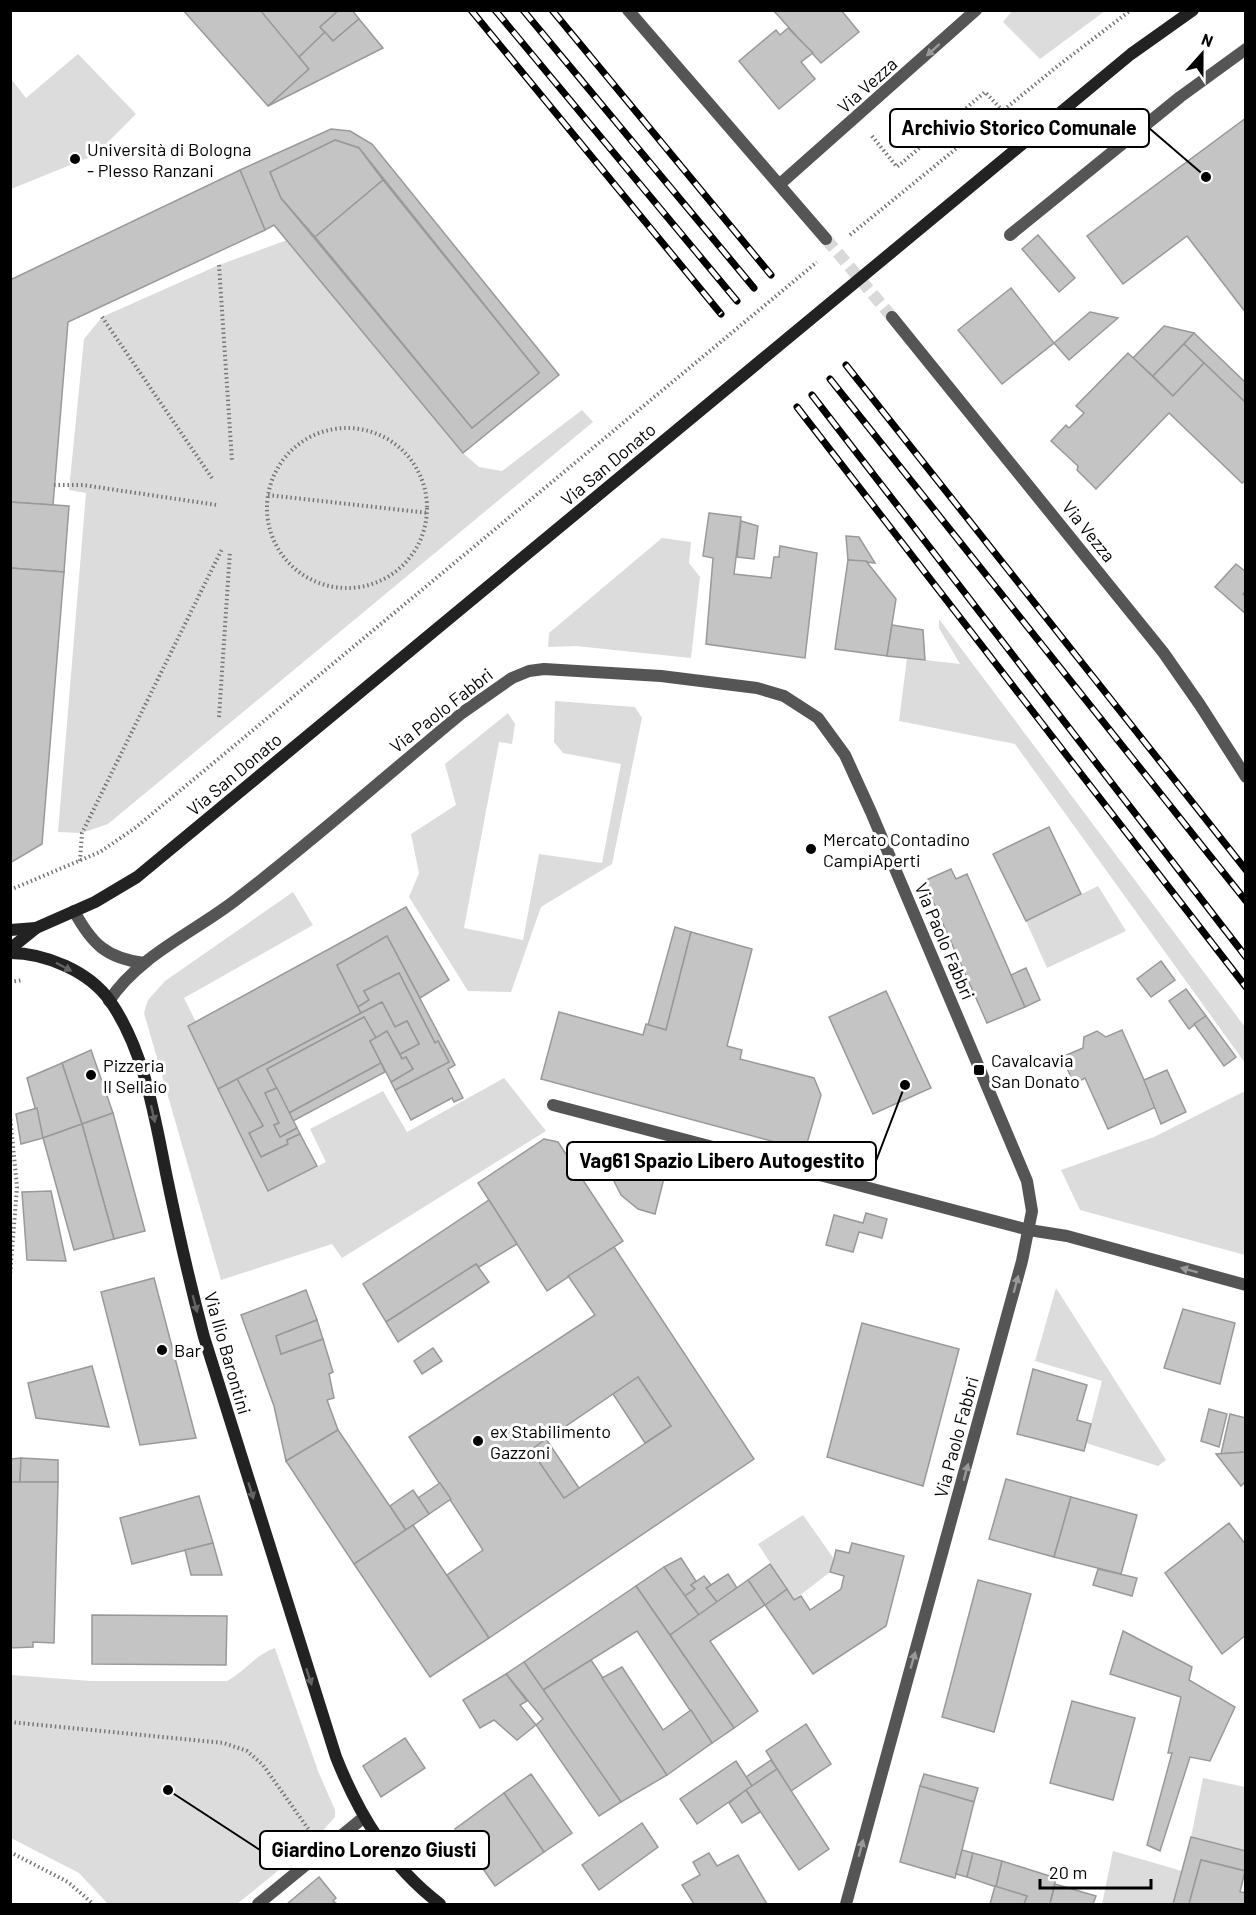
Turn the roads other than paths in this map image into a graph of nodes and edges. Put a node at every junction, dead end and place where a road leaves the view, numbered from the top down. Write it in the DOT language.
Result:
graph roads {
  1 [pos="628,10"];
  2 [pos="976,10"];
  3 [pos="1193,10"];
  4 [pos="1245,49"];
  5 [pos="780,184"];
  6 [pos="1010,235"];
  7 [pos="826,239"];
  8 [pos="892,317"];
  9 [pos="1245,777"];
  10 [pos="74,911"];
  11 [pos="36,928"];
  12 [pos="10,930"];
  13 [pos="10,951"];
  14 [pos="144,963"];
  15 [pos="110,1001"];
  16 [pos="553,1105"];
  17 [pos="1029,1230"];
  18 [pos="1245,1285"];
  19 [pos="363,1818"];
  20 [pos="258,1905"];
  21 [pos="440,1905"];
  22 [pos="846,1905"];
  1 -- 5 [label="street"];
  2 -- 5 [label="street, Via Vezza, one-way"];
  3 -- 10 [label="main road, Via San Donato"];
  4 -- 6 [label="street"];
  5 -- 7 [label="street"];
  8 -- 9 [label="street, Via Vezza"];
  10 -- 11 [label="main road, Via San Donato"];
  10 -- 14 [label="street"];
  11 -- 12 [label="main road, Via San Donato"];
  11 -- 13 [label="main road, Via San Donato"];
  13 -- 15 [label="main road, Via Ilio Barontini, one-way"];
  14 -- 15 [label="street, Via Paolo Fabbri"];
  14 -- 17 [label="street, Via Paolo Fabbri"];
  15 -- 19 [label="main road, Via Ilio Barontini, one-way"];
  16 -- 17 [label="street"];
  18 -- 17 [label="street, one-way"];
  22 -- 17 [label="street, Via Paolo Fabbri, one-way"];
  19 -- 20 [label="street"];
  19 -- 21 [label="main road, Via Ilio Barontini"];
}
